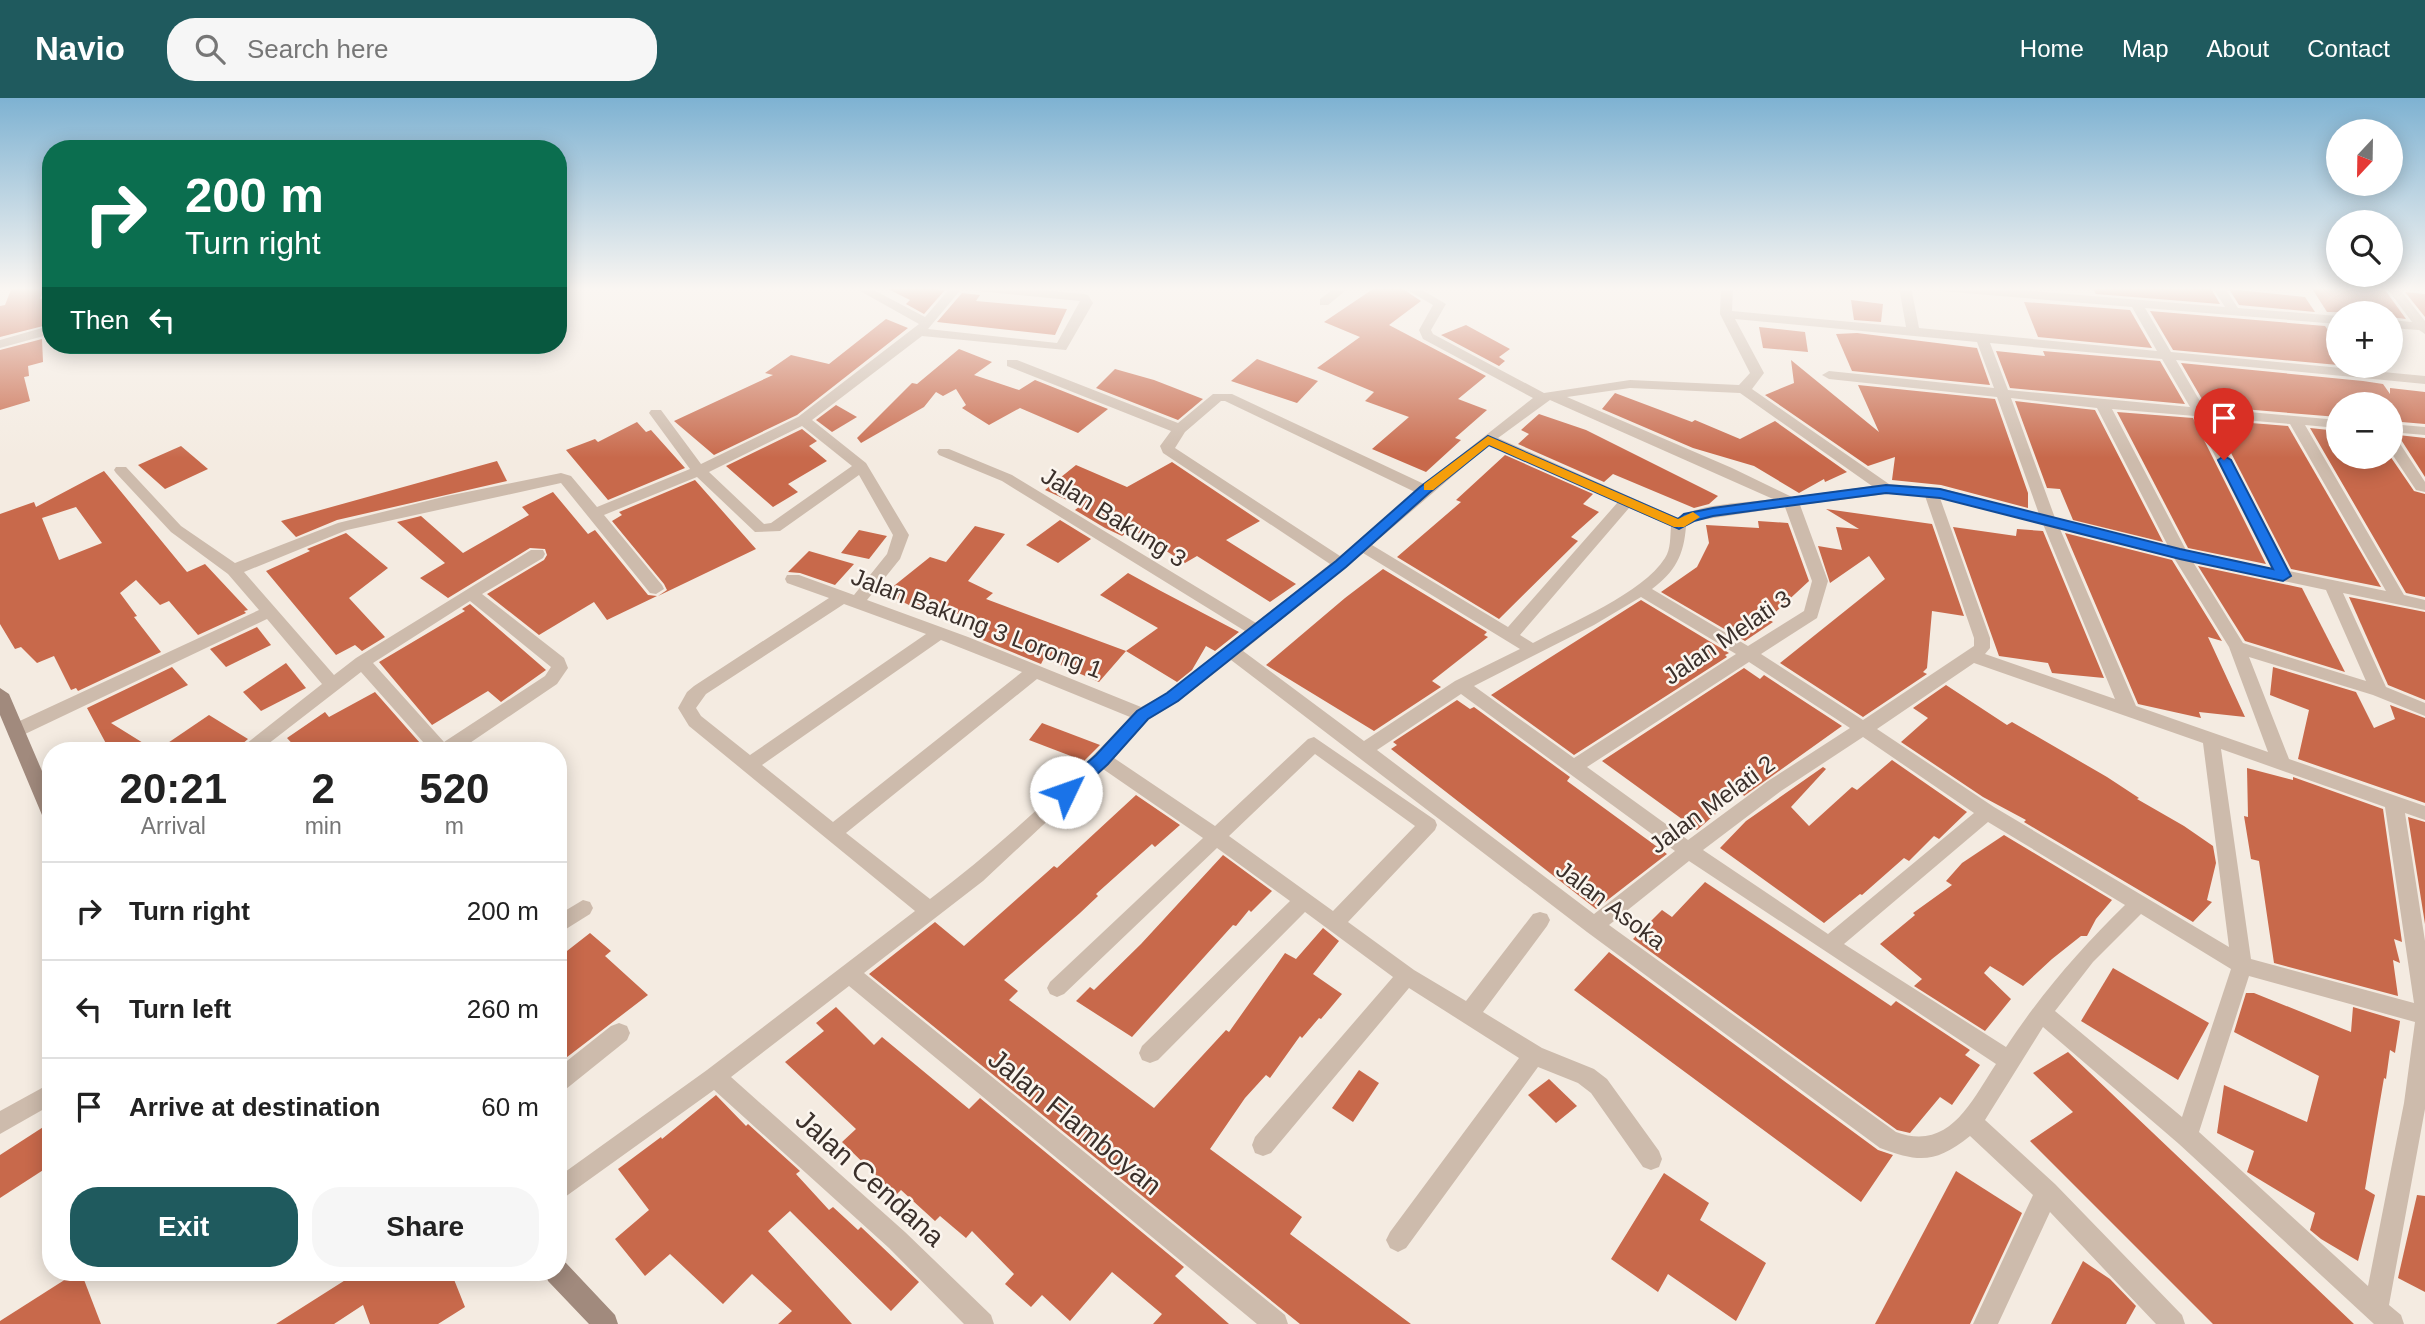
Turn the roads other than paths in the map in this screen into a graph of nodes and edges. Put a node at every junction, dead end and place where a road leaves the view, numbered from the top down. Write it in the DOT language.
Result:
graph roads {
  1 [pos="902,344"];
  2 [pos="1042,344"];
  3 [pos="1063,344"];
  4 [pos="1444,344"];
  5 [pos="1743,344"];
  6 [pos="1984,344"];
  7 [pos="2040,344"];
  8 [pos="2162,344"];
  9 [pos="2170,358"];
  10 [pos="1012,363"];
  11 [pos="2326,368"];
  12 [pos="1829,375"];
  13 [pos="2403,376"];
  14 [pos="2425,380"];
  15 [pos="1743,389"];
  16 [pos="2003,394"];
  17 [pos="1546,396"];
  18 [pos="2102,404"];
  19 [pos="656,413"];
  20 [pos="2200,413"];
  21 [pos="803,420"];
  22 [pos="2295,420"];
  23 [pos="2326,423"];
  24 [pos="1180,429"];
  25 [pos="2403,429"];
  26 [pos="2425,431"];
  27 [pos="1488,439"];
  28 [pos="944,452"];
  29 [pos="2403,458"];
  30 [pos="861,466"];
  31 [pos="121,471"];
  32 [pos="699,471"];
  33 [pos="2424,488"];
  34 [pos="1886,489"];
  35 [pos="1424,490"];
  36 [pos="1931,492"];
  37 [pos="1627,501"];
  38 [pos="1791,502"];
  39 [pos="593,514"];
  40 [pos="2049,521"];
  41 [pos="1679,524"];
  42 [pos="1361,545"];
  43 [pos="537,554"];
  44 [pos="2180,554"];
  45 [pos="1341,564"];
  46 [pos="234,570"];
  47 [pos="2283,576"];
  48 [pos="793,579"];
  49 [pos="2332,586"];
  50 [pos="656,589"];
  51 [pos="1641,590"];
  52 [pos="471,593"];
  53 [pos="850,599"];
  54 [pos="2399,600"];
  55 [pos="2425,605"];
  56 [pos="268,612"];
  57 [pos="1255,630"];
  58 [pos="939,633"];
  59 [pos="1510,636"];
  60 [pos="2237,647"];
  61 [pos="1230,650"];
  62 [pos="1533,650"];
  63 [pos="1748,654"];
  64 [pos="1972,656"];
  65 [pos="362,662"];
  66 [pos="1035,671"];
  67 [pos="333,685"];
  68 [pos="1461,685"];
  69 [pos="2379,691"];
  70 [pos="0,694"];
  71 [pos="2425,710"];
  72 [pos="2129,711"];
  73 [pos="1142,715"];
  74 [pos="9,722"];
  75 [pos="1865,730"];
  76 [pos="2211,739"];
  77 [pos="258,742"];
  78 [pos="435,742"];
  79 [pos="457,742"];
  80 [pos="1365,750"];
  81 [pos="1102,759"];
  82 [pos="2282,764"];
  83 [pos="749,765"];
  84 [pos="1574,767"];
  85 [pos="42,795"];
  86 [pos="2394,803"];
  87 [pos="1987,812"];
  88 [pos="2425,813"];
  89 [pos="834,832"];
  90 [pos="1215,836"];
  91 [pos="1688,850"];
  92 [pos="1304,900"];
  93 [pos="2138,904"];
  94 [pos="583,908"];
  95 [pos="930,911"];
  96 [pos="567,920"];
  97 [pos="1541,920"];
  98 [pos="1335,923"];
  99 [pos="1594,926"];
  100 [pos="1829,945"];
  101 [pos="2242,965"];
  102 [pos="850,974"];
  103 [pos="1407,976"];
  104 [pos="1057,988"];
  105 [pos="2425,1008"];
  106 [pos="2041,1012"];
  107 [pos="1468,1015"];
  108 [pos="2425,1015"];
  109 [pos="2425,1024"];
  110 [pos="619,1033"];
  111 [pos="1150,1054"];
  112 [pos="1534,1055"];
  113 [pos="2009,1061"];
  114 [pos="567,1075"];
  115 [pos="715,1077"];
  116 [pos="42,1098"];
  117 [pos="1972,1122"];
  118 [pos="0,1123"];
  119 [pos="2187,1136"];
  120 [pos="1263,1145"];
  121 [pos="1651,1159"];
  122 [pos="567,1184"];
  123 [pos="2046,1192"];
  124 [pos="1398,1240"];
  125 [pos="565,1281"];
  126 [pos="2384,1317"];
  127 [pos="1266,1321"];
  128 [pos="606,1324"];
  129 [pos="982,1324"];
  130 [pos="1985,1324"];
  131 [pos="2173,1324"];
  1 -- 21 [label="street"];
  2 -- 3 [label="street"];
  4 -- 17 [label="street"];
  5 -- 15 [label="street"];
  6 -- 16 [label="street"];
  7 -- 9 [label="street"];
  8 -- 9 [label="street"];
  9 -- 11 [label="street"];
  9 -- 20 [label="street"];
  10 -- 24 [label="street"];
  12 -- 16 [label="street"];
  13 -- 14 [label="street"];
  15 -- 17 [label="street"];
  15 -- 34 [label="street"];
  16 -- 18 [label="street"];
  16 -- 40 [label="street"];
  17 -- 27 [label="street"];
  17 -- 38 [label="street"];
  18 -- 20 [label="street"];
  18 -- 44 [label="street"];
  19 -- 32 [label="street"];
  20 -- 22 [label="street"];
  20 -- 47 [label="street"];
  21 -- 30 [label="street"];
  21 -- 32 [label="street"];
  22 -- 23 [label="street"];
  22 -- 54 [label="street"];
  24 -- 35 [label="street"];
  24 -- 45 [label="street"];
  25 -- 26 [label="street"];
  27 -- 35 [label="street"];
  27 -- 37 [label="street"];
  28 -- 57 [label="street, Jalan Bakung 3"];
  29 -- 33 [label="street"];
  30 -- 32 [label="street"];
  30 -- 53 [label="street"];
  31 -- 46 [label="street"];
  32 -- 39 [label="street"];
  34 -- 36 [label="street"];
  34 -- 38 [label="street"];
  35 -- 42 [label="street"];
  36 -- 40 [label="street"];
  36 -- 64 [label="street"];
  37 -- 41 [label="street"];
  37 -- 59 [label="street"];
  38 -- 41 [label="street"];
  38 -- 63 [label="street, Jalan Melati 3"];
  39 -- 46 [label="street"];
  39 -- 50 [label="street"];
  40 -- 44 [label="street"];
  40 -- 72 [label="street"];
  41 -- 51 [label="street"];
  42 -- 45 [label="street"];
  42 -- 59 [label="street"];
  43 -- 52 [label="street"];
  44 -- 47 [label="street"];
  44 -- 60 [label="street"];
  45 -- 57 [label="street"];
  46 -- 56 [label="street"];
  47 -- 49 [label="street"];
  48 -- 53 [label="street, Jalan Bakung 3 Lorong 1"];
  49 -- 54 [label="street"];
  49 -- 69 [label="street"];
  51 -- 62 [label="street"];
  51 -- 63 [label="street"];
  52 -- 65 [label="street"];
  52 -- 79 [label="street"];
  53 -- 58 [label="street, Jalan Bakung 3 Lorong 1"];
  53 -- 83 [label="street"];
  54 -- 55 [label="street"];
  56 -- 67 [label="street"];
  56 -- 74 [label="street"];
  57 -- 61 [label="street"];
  58 -- 66 [label="street, Jalan Bakung 3 Lorong 1"];
  58 -- 83 [label="street"];
  59 -- 62 [label="street"];
  60 -- 69 [label="street"];
  60 -- 82 [label="street"];
  61 -- 73 [label="street"];
  61 -- 80 [label="street, Jalan Asoka"];
  62 -- 68 [label="street"];
  63 -- 75 [label="street"];
  63 -- 84 [label="street, Jalan Melati 3"];
  64 -- 72 [label="street"];
  64 -- 75 [label="street, Jalan Melati 2"];
  65 -- 67 [label="street"];
  65 -- 78 [label="street"];
  66 -- 73 [label="street, Jalan Bakung 3 Lorong 1"];
  66 -- 89 [label="street"];
  67 -- 77 [label="street"];
  68 -- 80 [label="street"];
  68 -- 84 [label="street"];
  69 -- 71 [label="street"];
  70 -- 74 [label="street"];
  72 -- 76 [label="street"];
  73 -- 81 [label="street"];
  74 -- 85 [label="street"];
  75 -- 87 [label="street"];
  75 -- 91 [label="street, Jalan Melati 2"];
  76 -- 82 [label="street"];
  76 -- 101 [label="street"];
  80 -- 99 [label="street, Jalan Asoka"];
  81 -- 90 [label="street"];
  81 -- 95 [label="street"];
  82 -- 86 [label="street"];
  83 -- 89 [label="street"];
  84 -- 91 [label="street"];
  86 -- 88 [label="street"];
  86 -- 105 [label="street"];
  87 -- 93 [label="street"];
  87 -- 100 [label="street"];
  89 -- 95 [label="street"];
  90 -- 92 [label="street"];
  90 -- 98 [label="street"];
  90 -- 104 [label="street"];
  91 -- 99 [label="street, Jalan Melati 2"];
  91 -- 100 [label="street"];
  92 -- 98 [label="street"];
  92 -- 111 [label="street"];
  93 -- 101 [label="street"];
  93 -- 106 [label="street"];
  94 -- 96 [label="street"];
  95 -- 102 [label="street"];
  97 -- 107 [label="street"];
  98 -- 103 [label="street"];
  99 -- 117 [label="street, Jalan Asoka"];
  100 -- 113 [label="street"];
  101 -- 108 [label="street"];
  101 -- 119 [label="street"];
  102 -- 115 [label="street"];
  102 -- 127 [label="street, Jalan Flamboyan"];
  103 -- 107 [label="street"];
  103 -- 120 [label="street"];
  106 -- 113 [label="street"];
  106 -- 119 [label="street"];
  107 -- 112 [label="street"];
  109 -- 126 [label="street"];
  110 -- 114 [label="street"];
  112 -- 121 [label="street"];
  112 -- 124 [label="street"];
  113 -- 117 [label="street"];
  115 -- 122 [label="street"];
  115 -- 129 [label="street, Jalan Cendana"];
  116 -- 118 [label="street"];
  117 -- 123 [label="street"];
  119 -- 126 [label="street"];
  123 -- 130 [label="street"];
  123 -- 131 [label="street"];
  125 -- 128 [label="street"];
}
